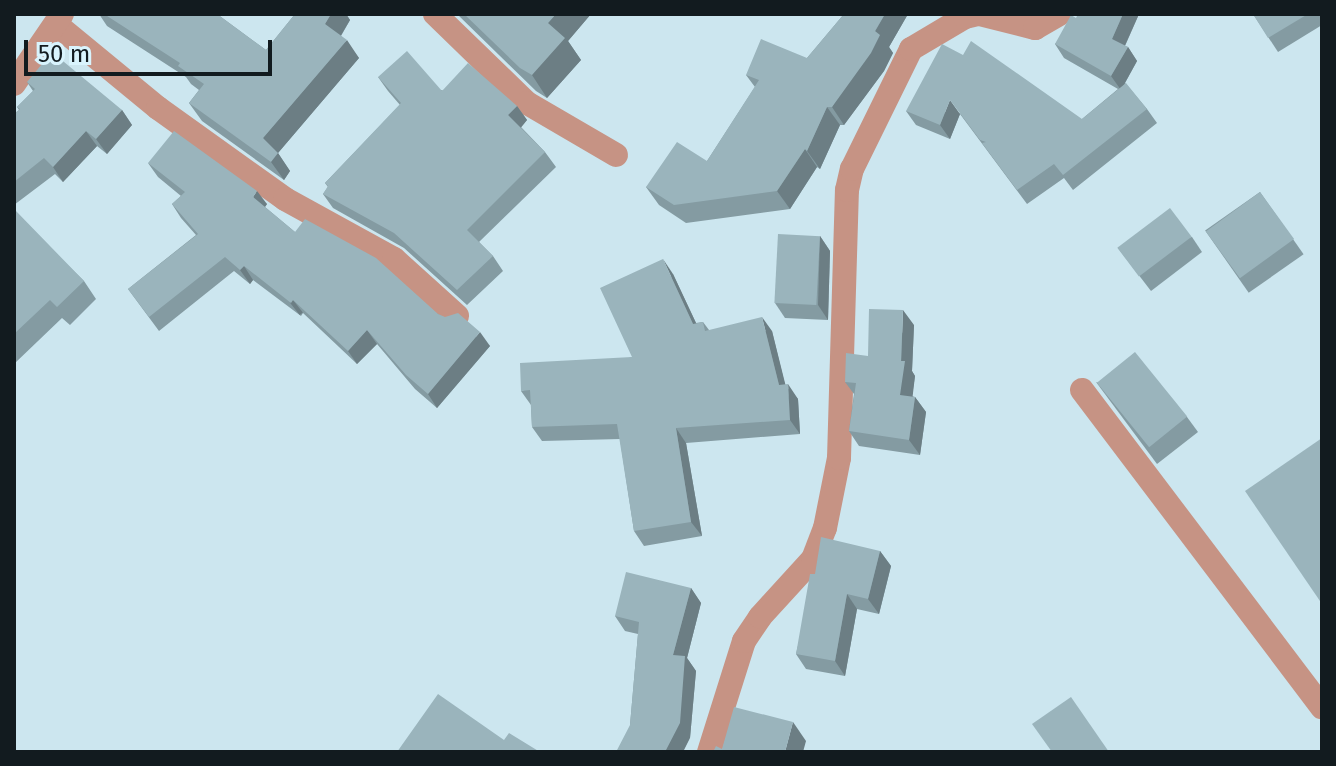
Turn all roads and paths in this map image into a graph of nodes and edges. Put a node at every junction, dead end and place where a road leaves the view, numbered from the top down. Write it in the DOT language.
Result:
graph roads {
  1 [pos="435,14"];
  2 [pos="979,14"];
  3 [pos="1059,14"];
  4 [pos="60,20"];
  5 [pos="14,84"];
  6 [pos="616,155"];
  7 [pos="457,316"];
  8 [pos="1082,390"];
  9 [pos="1322,707"];
  10 [pos="709,752"];
  1 -- 6 [label="street"];
  2 -- 3 [label="street"];
  2 -- 10 [label="street"];
  4 -- 5 [label="street"];
  4 -- 7 [label="street"];
  8 -- 9 [label="street"];
}
